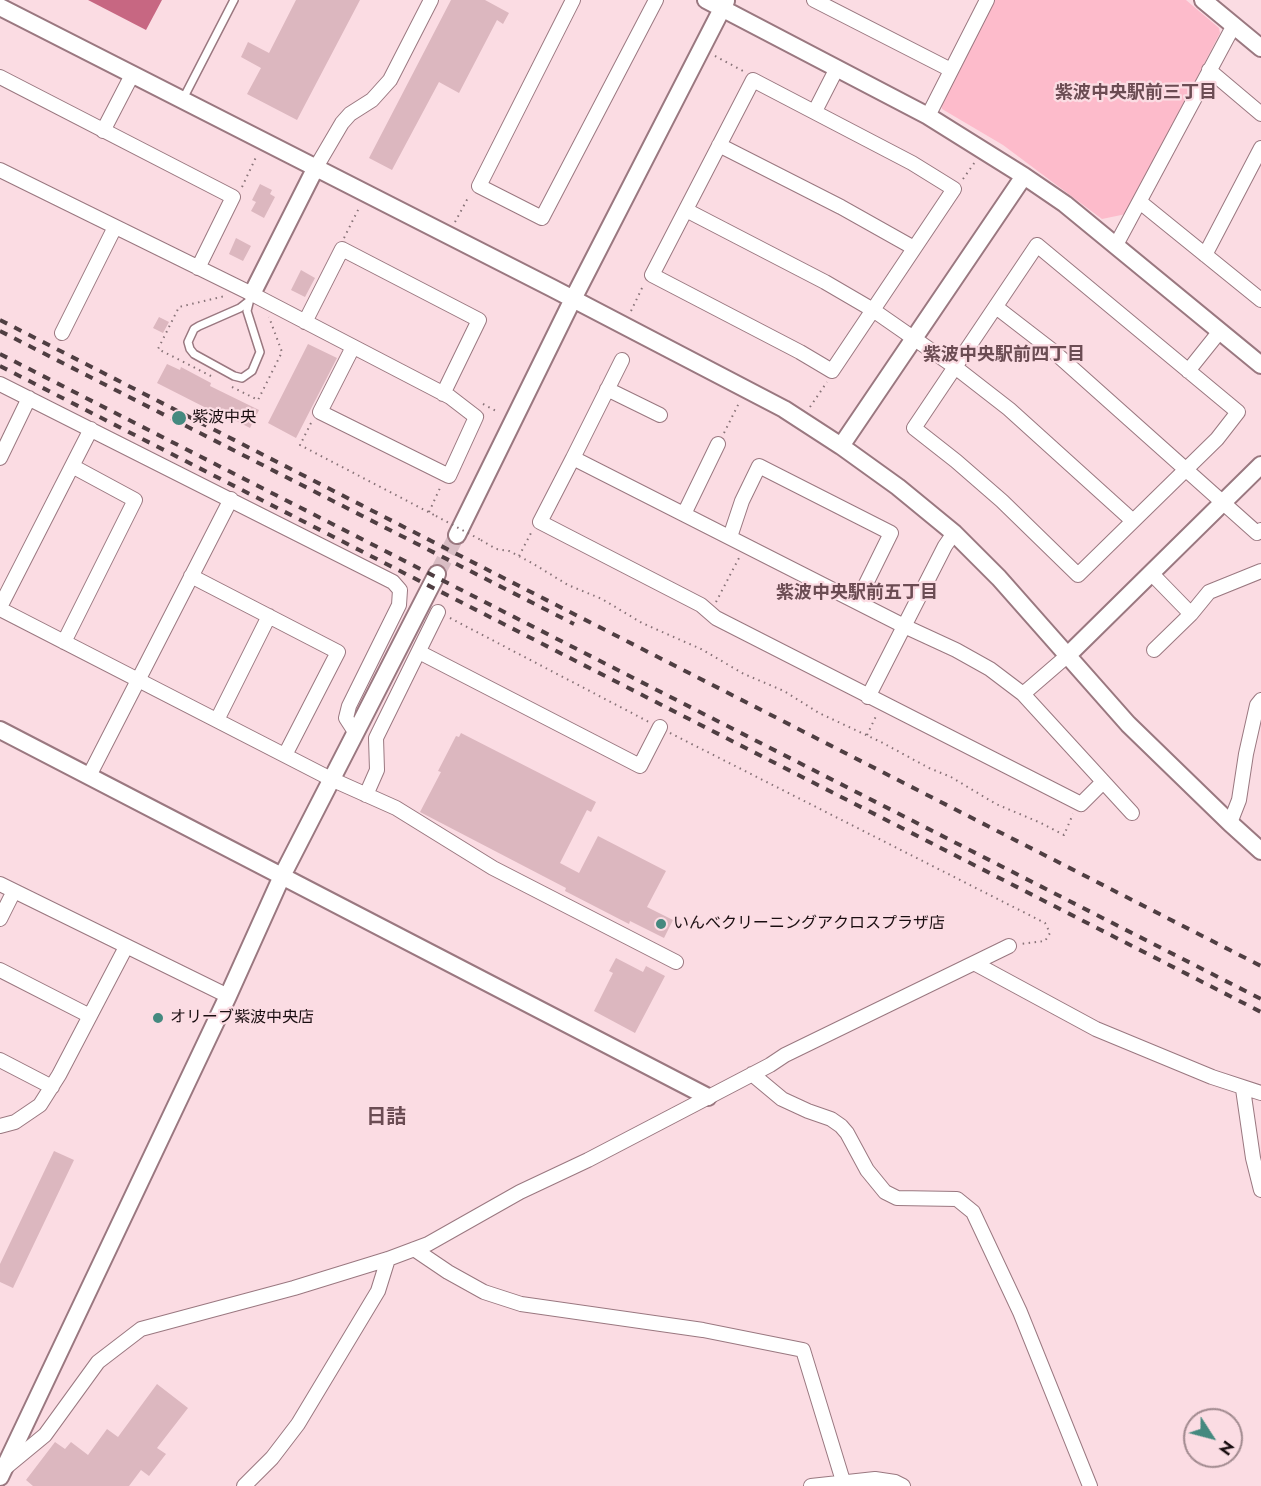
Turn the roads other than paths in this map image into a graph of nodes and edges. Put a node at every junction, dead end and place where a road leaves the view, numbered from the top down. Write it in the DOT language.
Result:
graph roads {
  1 [pos="234,0"];
  2 [pos="431,0"];
  3 [pos="573,0"];
  4 [pos="656,0"];
  5 [pos="706,0"];
  6 [pos="814,0"];
  7 [pos="1203,0"];
  8 [pos="982,2"];
  9 [pos="725,4"];
  10 [pos="0,7"];
  11 [pos="1233,25"];
  12 [pos="1261,48"];
  13 [pos="837,68"];
  14 [pos="951,70"];
  15 [pos="1209,70"];
  16 [pos="132,75"];
  17 [pos="0,77"];
  18 [pos="183,101"];
  19 [pos="815,111"];
  20 [pos="1261,114"];
  21 [pos="928,116"];
  22 [pos="103,131"];
  23 [pos="719,145"];
  24 [pos="1261,148"];
  25 [pos="315,169"];
  26 [pos="0,170"];
  27 [pos="1024,176"];
  28 [pos="1140,202"];
  29 [pos="686,210"];
  30 [pos="115,227"];
  31 [pos="1116,246"];
  32 [pos="914,248"];
  33 [pos="1204,255"];
  34 [pos="198,268"];
  35 [pos="251,298"];
  36 [pos="573,299"];
  37 [pos="1261,300"];
  38 [pos="996,307"];
  39 [pos="873,310"];
  40 [pos="305,322"];
  41 [pos="1220,331"];
  42 [pos="62,333"];
  43 [pos="914,339"];
  44 [pos="353,347"];
  45 [pos="622,360"];
  46 [pos="1261,364"];
  47 [pos="955,367"];
  48 [pos="1188,371"];
  49 [pos="0,384"];
  50 [pos="607,389"];
  51 [pos="442,394"];
  52 [pos="29,398"];
  53 [pos="660,415"];
  54 [pos="91,429"];
  55 [pos="718,444"];
  56 [pos="841,446"];
  57 [pos="0,458"];
  58 [pos="573,458"];
  59 [pos="1261,465"];
  60 [pos="72,466"];
  61 [pos="1187,468"];
  62 [pos="231,499"];
  63 [pos="1224,503"];
  64 [pos="684,514"];
  65 [pos="1133,521"];
  66 [pos="1261,530"];
  67 [pos="954,533"];
  68 [pos="457,536"];
  69 [pos="730,537"];
  70 [pos="1261,571"];
  71 [pos="437,574"];
  72 [pos="1152,574"];
  73 [pos="191,576"];
  74 [pos="857,602"];
  75 [pos="0,608"];
  76 [pos="438,612"];
  77 [pos="1191,614"];
  78 [pos="269,616"];
  79 [pos="904,626"];
  80 [pos="64,642"];
  81 [pos="1154,650"];
  82 [pos="419,652"];
  83 [pos="1067,656"];
  84 [pos="138,680"];
  85 [pos="1023,694"];
  86 [pos="868,697"];
  87 [pos="1261,700"];
  88 [pos="217,720"];
  89 [pos="660,728"];
  90 [pos="0,730"];
  91 [pos="355,732"];
  92 [pos="285,755"];
  93 [pos="89,776"];
  94 [pos="331,779"];
  95 [pos="1102,783"];
  96 [pos="366,795"];
  97 [pos="1132,813"];
  98 [pos="1230,823"];
  99 [pos="1261,851"];
  100 [pos="282,876"];
  101 [pos="0,884"];
  102 [pos="14,891"];
  103 [pos="0,920"];
  104 [pos="1009,946"];
  105 [pos="126,947"];
  106 [pos="676,962"];
  107 [pos="974,963"];
  108 [pos="0,970"];
  109 [pos="228,996"];
  110 [pos="90,1016"];
  111 [pos="0,1060"];
  112 [pos="752,1074"];
  113 [pos="52,1087"];
  114 [pos="1244,1089"];
  115 [pos="1261,1093"];
  116 [pos="708,1097"];
  117 [pos="0,1126"];
  118 [pos="1261,1190"];
  119 [pos="414,1249"];
  120 [pos="388,1259"];
  121 [pos="1,1470"];
  122 [pos="843,1481"];
  123 [pos="252,1484"];
  124 [pos="811,1486"];
  125 [pos="903,1486"];
  126 [pos="1090,1486"];
  1 -- 18 [label="lane"];
  2 -- 25 [label="street"];
  3 -- 4 [label="street"];
  5 -- 9 [label="street"];
  6 -- 14 [label="street"];
  7 -- 11 [label="street"];
  8 -- 14 [label="street"];
  9 -- 13 [label="street"];
  9 -- 36 [label="street"];
  10 -- 16 [label="street"];
  11 -- 12 [label="street"];
  11 -- 15 [label="street"];
  13 -- 19 [label="street"];
  13 -- 21 [label="street"];
  14 -- 21 [label="street"];
  15 -- 20 [label="street"];
  15 -- 28 [label="street"];
  16 -- 18 [label="street"];
  16 -- 22 [label="street"];
  17 -- 22 [label="street"];
  18 -- 25 [label="street"];
  19 -- 23 [label="street"];
  19 -- 32 [label="street"];
  21 -- 27 [label="street"];
  22 -- 34 [label="street"];
  23 -- 29 [label="street"];
  23 -- 32 [label="street"];
  24 -- 33 [label="street"];
  25 -- 35 [label="street"];
  25 -- 36 [label="street"];
  26 -- 30 [label="street"];
  27 -- 31 [label="street"];
  27 -- 43 [label="street"];
  28 -- 31 [label="street"];
  28 -- 33 [label="street"];
  29 -- 39 [label="street"];
  29 -- 39 [label="street"];
  30 -- 34 [label="street"];
  30 -- 42 [label="street"];
  31 -- 41 [label="street"];
  32 -- 39 [label="street"];
  33 -- 37 [label="street"];
  34 -- 35 [label="street"];
  35 -- 35 [label="lane"];
  35 -- 40 [label="street"];
  36 -- 56 [label="street"];
  36 -- 68 [label="street"];
  38 -- 47 [label="street"];
  38 -- 48 [label="street"];
  38 -- 61 [label="street"];
  39 -- 43 [label="street"];
  40 -- 44 [label="street"];
  40 -- 51 [label="street"];
  41 -- 46 [label="street"];
  41 -- 48 [label="street"];
  43 -- 47 [label="street"];
  43 -- 56 [label="street"];
  44 -- 51 [label="street"];
  44 -- 51 [label="street"];
  45 -- 50 [label="street"];
  47 -- 65 [label="street"];
  47 -- 65 [label="street"];
  48 -- 61 [label="street"];
  49 -- 52 [label="street"];
  50 -- 53 [label="street"];
  50 -- 58 [label="street"];
  52 -- 54 [label="street"];
  52 -- 57 [label="street"];
  54 -- 60 [label="street"];
  54 -- 62 [label="street"];
  55 -- 64 [label="street"];
  56 -- 67 [label="street"];
  58 -- 64 [label="street"];
  58 -- 86 [label="street"];
  59 -- 63 [label="street"];
  60 -- 75 [label="street"];
  60 -- 80 [label="street"];
  61 -- 63 [label="street"];
  61 -- 65 [label="street"];
  62 -- 73 [label="street"];
  62 -- 91 [label="street"];
  63 -- 66 [label="street"];
  63 -- 72 [label="street"];
  64 -- 69 [label="street"];
  67 -- 79 [label="street"];
  67 -- 83 [label="street"];
  69 -- 74 [label="street"];
  69 -- 74 [label="street"];
  70 -- 77 [label="street"];
  71 -- 91 [label="street"];
  72 -- 77 [label="street"];
  72 -- 83 [label="street"];
  73 -- 78 [label="street"];
  73 -- 84 [label="street"];
  74 -- 79 [label="street"];
  75 -- 80 [label="street"];
  76 -- 82 [label="street"];
  77 -- 81 [label="street"];
  78 -- 88 [label="street"];
  78 -- 92 [label="street"];
  79 -- 85 [label="street"];
  79 -- 86 [label="street"];
  80 -- 84 [label="street"];
  82 -- 89 [label="street"];
  82 -- 96 [label="street"];
  83 -- 85 [label="street"];
  83 -- 98 [label="street"];
  84 -- 88 [label="street"];
  84 -- 93 [label="street"];
  85 -- 95 [label="street"];
  86 -- 95 [label="street"];
  87 -- 98 [label="street"];
  88 -- 92 [label="street"];
  90 -- 93 [label="street"];
  91 -- 94 [label="street"];
  92 -- 94 [label="street"];
  93 -- 100 [label="street"];
  94 -- 96 [label="street"];
  94 -- 100 [label="street"];
  95 -- 97 [label="street"];
  96 -- 106 [label="street"];
  98 -- 99 [label="street"];
  100 -- 109 [label="street"];
  100 -- 116 [label="street"];
  101 -- 102 [label="street"];
  102 -- 103 [label="street"];
  102 -- 105 [label="street"];
  104 -- 107 [label="street"];
  105 -- 109 [label="street"];
  105 -- 110 [label="street"];
  107 -- 112 [label="street"];
  107 -- 114 [label="street"];
  108 -- 110 [label="street"];
  109 -- 121 [label="street"];
  110 -- 113 [label="street"];
  111 -- 113 [label="street"];
  112 -- 116 [label="street"];
  112 -- 126 [label="street"];
  113 -- 117 [label="street"];
  114 -- 115 [label="street"];
  114 -- 118 [label="street"];
  116 -- 119 [label="street"];
  119 -- 120 [label="street"];
  119 -- 122 [label="street"];
  120 -- 121 [label="street"];
  120 -- 123 [label="street"];
  122 -- 124 [label="street"];
  122 -- 125 [label="street"];
}
